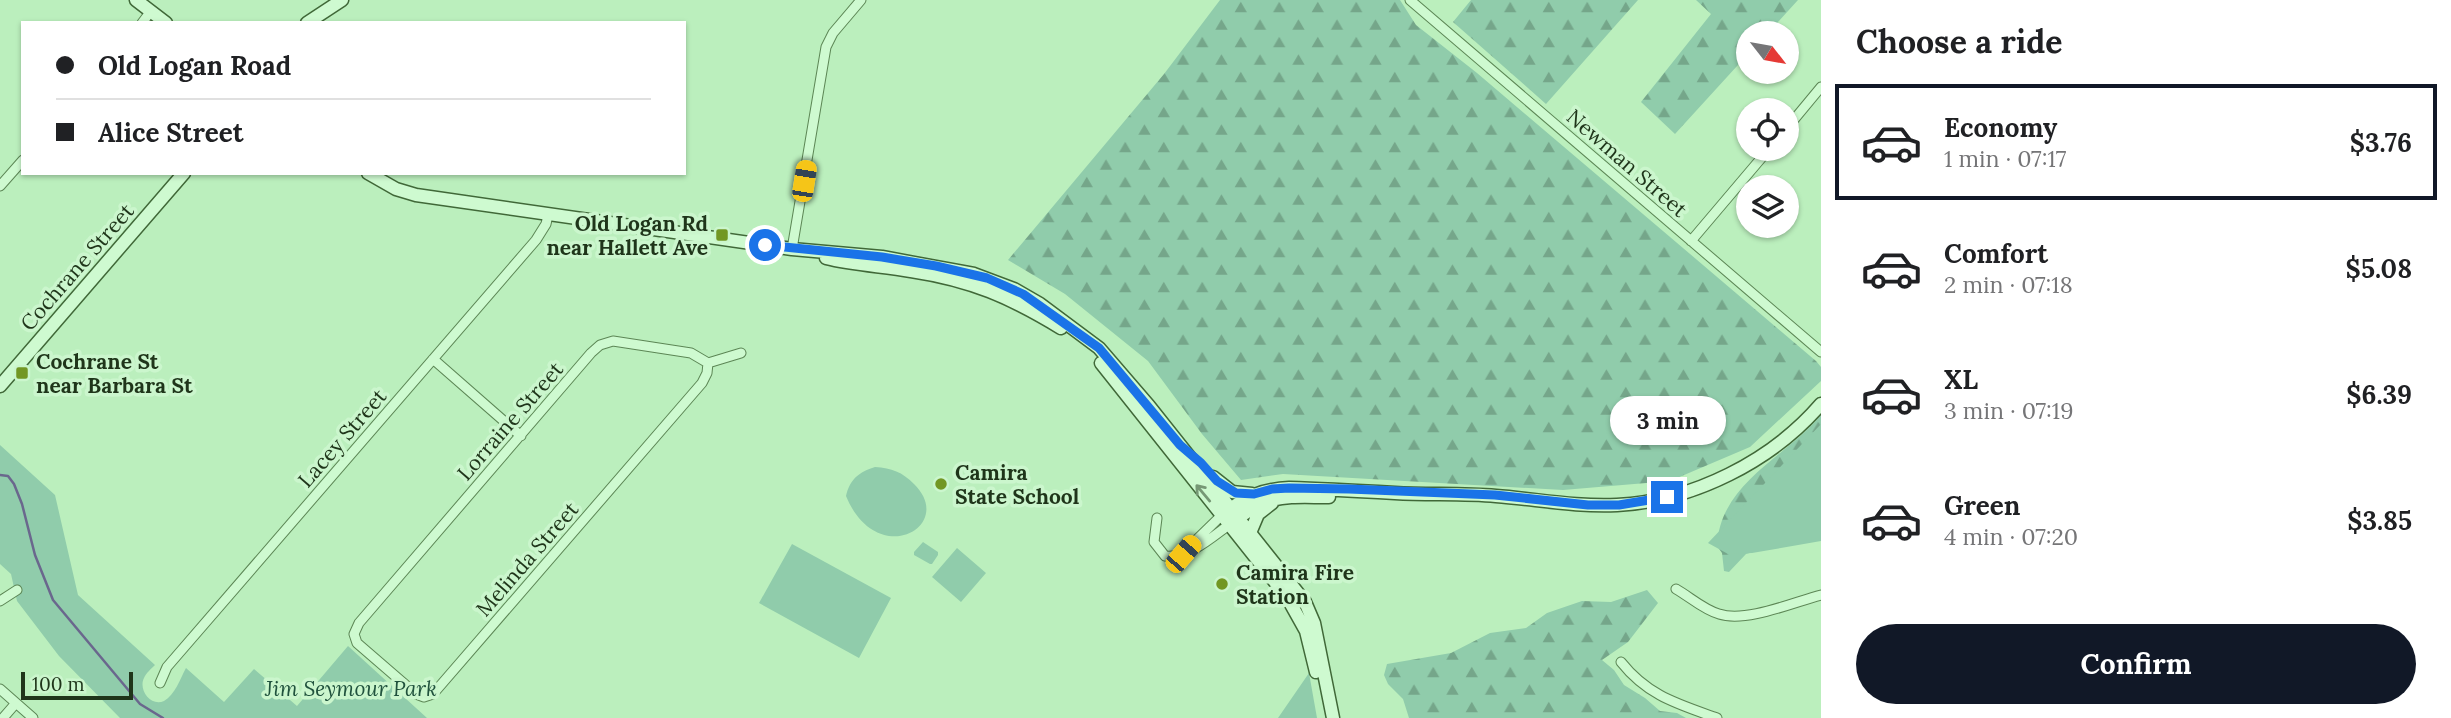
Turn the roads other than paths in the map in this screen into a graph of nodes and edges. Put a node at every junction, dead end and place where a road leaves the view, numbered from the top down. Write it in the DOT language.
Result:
graph roads {
  1 [pos="136,0"];
  2 [pos="342,0"];
  3 [pos="861,0"];
  4 [pos="1410,0"];
  5 [pos="151,12"];
  6 [pos="144,21"];
  7 [pos="163,21"];
  8 [pos="310,21"];
  9 [pos="1821,88"];
  10 [pos="1799,114"];
  11 [pos="1759,161"];
  12 [pos="21,162"];
  13 [pos="182,175"];
  14 [pos="372,175"];
  15 [pos="0,186"];
  16 [pos="548,215"];
  17 [pos="1691,241"];
  18 [pos="792,249"];
  19 [pos="1821,352"];
  20 [pos="741,353"];
  21 [pos="433,359"];
  22 [pos="708,363"];
  23 [pos="0,386"];
  24 [pos="1821,404"];
  25 [pos="521,436"];
  26 [pos="1180,445"];
  27 [pos="1395,493"];
  28 [pos="1254,494"];
  29 [pos="1282,498"];
  30 [pos="1230,516"];
  31 [pos="1157,518"];
  32 [pos="1250,533"];
  33 [pos="1676,589"];
  34 [pos="17,590"];
  35 [pos="1821,594"];
  36 [pos="0,601"];
  37 [pos="1314,623"];
  38 [pos="354,634"];
  39 [pos="1621,662"];
  40 [pos="160,683"];
  41 [pos="0,690"];
  42 [pos="16,703"];
  43 [pos="2,718"];
  44 [pos="33,718"];
  45 [pos="1326,718"];
  46 [pos="1333,718"];
  47 [pos="1340,718"];
  48 [pos="1717,718"];
  1 -- 5 [label="main road"];
  2 -- 8 [label="main road"];
  3 -- 18 [label="street"];
  4 -- 17 [label="street, Newman Street"];
  5 -- 6 [label="street"];
  5 -- 7 [label="main road"];
  9 -- 10 [label="street"];
  11 -- 17 [label="street"];
  12 -- 15 [label="street"];
  13 -- 23 [label="main road, Cochrane Street"];
  14 -- 16 [label="main road"];
  16 -- 18 [label="main road"];
  16 -- 21 [label="street, Lacey Street"];
  17 -- 19 [label="street, Newman Street"];
  18 -- 26 [label="main road"];
  30 -- 18 [label="main road, one-way"];
  20 -- 22 [label="street"];
  21 -- 25 [label="street"];
  21 -- 40 [label="street, Lacey Street"];
  22 -- 25 [label="street, Lorraine Street"];
  22 -- 38 [label="street, Melinda Street"];
  24 -- 27 [label="main road"];
  25 -- 38 [label="street, Lorraine Street"];
  26 -- 28 [label="main road"];
  26 -- 30 [label="main road"];
  27 -- 28 [label="main road"];
  27 -- 29 [label="main road"];
  28 -- 30 [label="main road"];
  29 -- 30 [label="main road"];
  29 -- 32 [label="main road"];
  30 -- 31 [label="street"];
  30 -- 32 [label="main road"];
  30 -- 45 [label="main road"];
  32 -- 37 [label="main road"];
  33 -- 35 [label="street"];
  34 -- 36 [label="street"];
  37 -- 46 [label="main road"];
  37 -- 47 [label="main road"];
  39 -- 48 [label="street"];
  41 -- 42 [label="street"];
  42 -- 43 [label="street"];
  42 -- 44 [label="street"];
}
